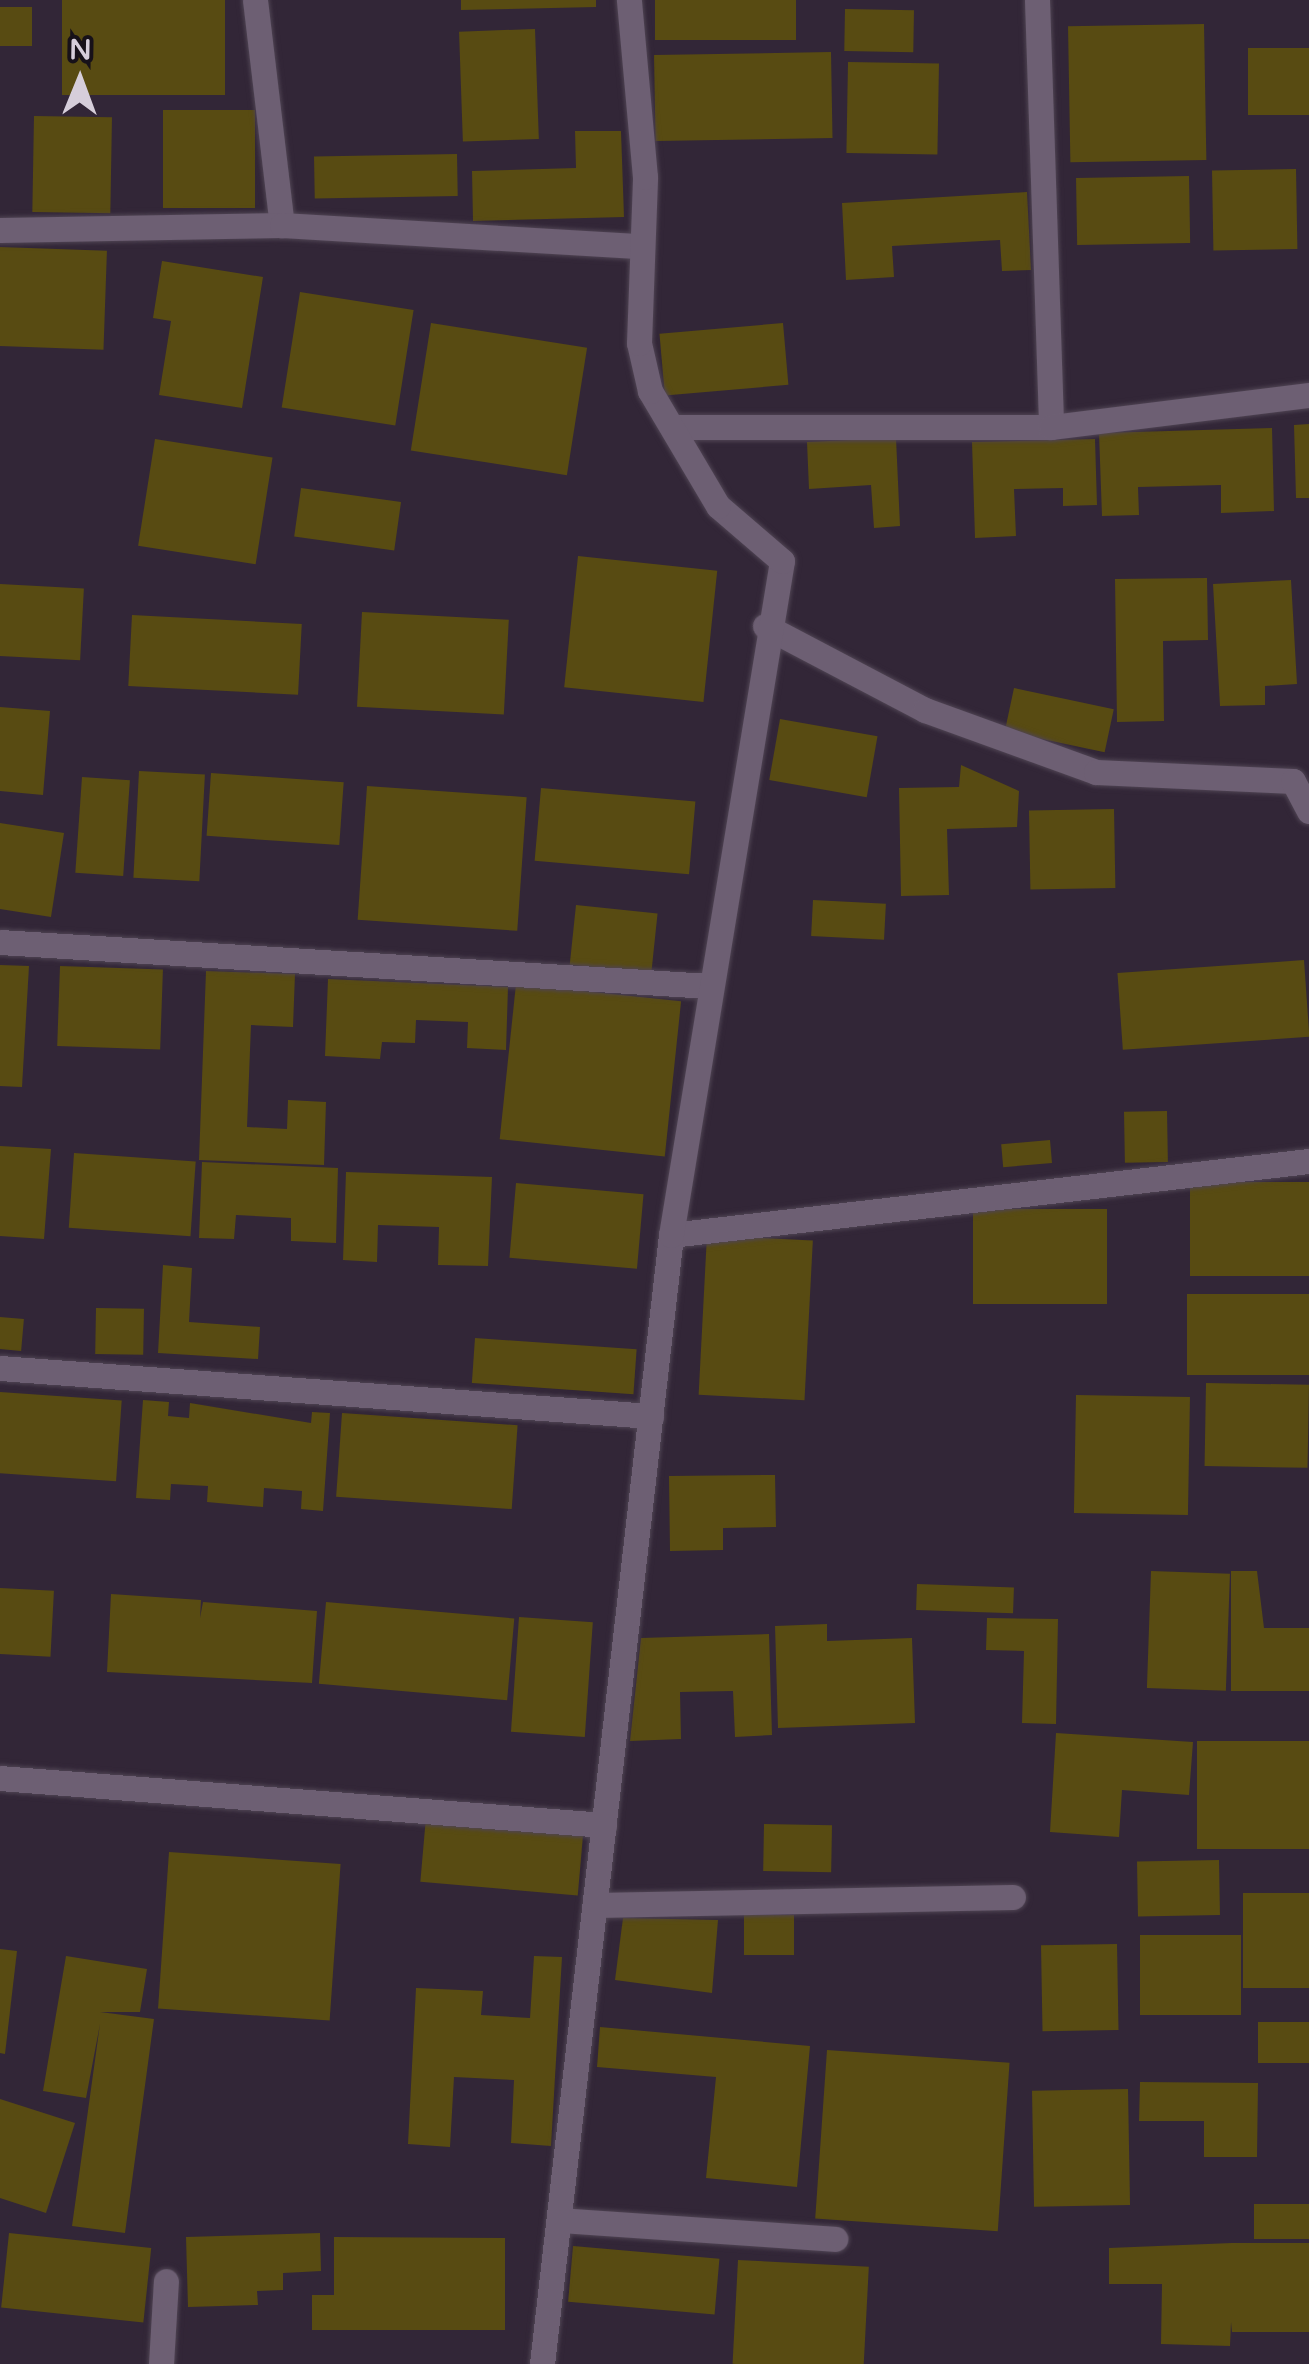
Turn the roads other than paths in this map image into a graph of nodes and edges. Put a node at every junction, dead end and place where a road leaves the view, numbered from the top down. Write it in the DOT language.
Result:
graph roads {
  1 [pos="254,0"];
  2 [pos="629,0"];
  3 [pos="1037,0"];
  4 [pos="282,225"];
  5 [pos="0,230"];
  6 [pos="636,246"];
  7 [pos="1309,395"];
  8 [pos="1051,426"];
  9 [pos="676,427"];
  10 [pos="765,626"];
  11 [pos="1309,811"];
  12 [pos="0,942"];
  13 [pos="710,986"];
  14 [pos="1309,1161"];
  15 [pos="672,1234"];
  16 [pos="0,1368"];
  17 [pos="651,1416"];
  18 [pos="0,1778"];
  19 [pos="604,1825"];
  20 [pos="1014,1897"];
  21 [pos="595,1905"];
  22 [pos="559,2220"];
  23 [pos="836,2239"];
  24 [pos="166,2281"];
  25 [pos="161,2364"];
  26 [pos="542,2364"];
  1 -- 4 [label="street"];
  2 -- 6 [label="street"];
  3 -- 8 [label="street"];
  4 -- 5 [label="street"];
  4 -- 6 [label="street"];
  6 -- 9 [label="street"];
  7 -- 8 [label="street"];
  8 -- 9 [label="street"];
  9 -- 10 [label="street"];
  10 -- 11 [label="street"];
  10 -- 13 [label="street"];
  12 -- 13 [label="street"];
  13 -- 15 [label="street"];
  14 -- 15 [label="street"];
  15 -- 17 [label="street"];
  16 -- 17 [label="street"];
  17 -- 19 [label="street"];
  18 -- 19 [label="street"];
  19 -- 21 [label="street"];
  20 -- 21 [label="street"];
  21 -- 22 [label="street"];
  22 -- 23 [label="street"];
  22 -- 26 [label="street"];
  24 -- 25 [label="street"];
}
